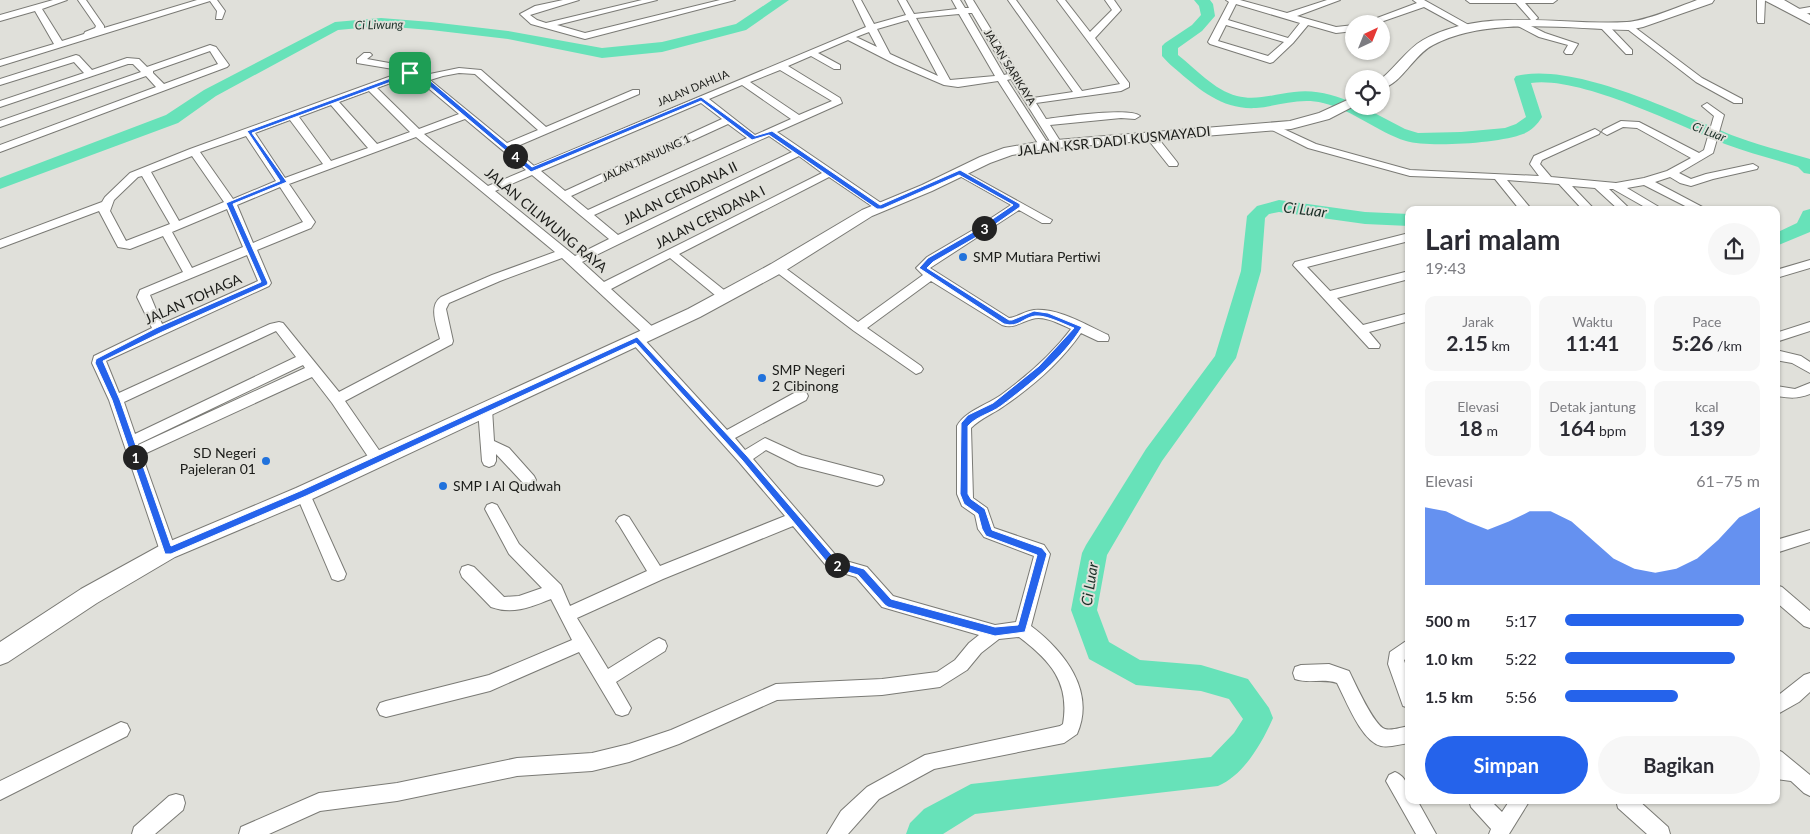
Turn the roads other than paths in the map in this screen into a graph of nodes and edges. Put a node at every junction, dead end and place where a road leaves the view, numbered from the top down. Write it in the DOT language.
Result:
graph roads {
  1 [pos="62,0"];
  2 [pos="82,0"];
  3 [pos="206,0"];
  4 [pos="213,0"];
  5 [pos="575,0"];
  6 [pos="651,0"];
  7 [pos="731,0"];
  8 [pos="857,0"];
  9 [pos="902,0"];
  10 [pos="956,0"];
  11 [pos="969,0"];
  12 [pos="1012,0"];
  13 [pos="1061,0"];
  14 [pos="1109,0"];
  15 [pos="1232,0"];
  16 [pos="1336,0"];
  17 [pos="1470,0"];
  18 [pos="1514,0"];
  19 [pos="1553,0"];
  20 [pos="1708,0"];
  21 [pos="1761,0"];
  22 [pos="1780,1"];
  23 [pos="1420,2"];
  24 [pos="40,4"];
  25 [pos="974,10"];
  26 [pos="1810,10"];
  27 [pos="961,11"];
  28 [pos="1796,12"];
  29 [pos="0,13"];
  30 [pos="1388,15"];
  31 [pos="663,16"];
  32 [pos="1288,16"];
  33 [pos="219,17"];
  34 [pos="911,17"];
  35 [pos="1534,18"];
  36 [pos="1810,20"];
  37 [pos="1222,21"];
  38 [pos="1306,21"];
  39 [pos="1761,21"];
  40 [pos="1521,24"];
  41 [pos="546,25"];
  42 [pos="1604,26"];
  43 [pos="1629,26"];
  44 [pos="872,28"];
  45 [pos="1471,29"];
  46 [pos="1345,30"];
  47 [pos="850,37"];
  48 [pos="1090,38"];
  49 [pos="1290,41"];
  50 [pos="58,43"];
  51 [pos="1569,52"];
  52 [pos="1629,52"];
  53 [pos="812,53"];
  54 [pos="367,55"];
  55 [pos="886,56"];
  56 [pos="0,58"];
  57 [pos="0,63"];
  58 [pos="782,67"];
  59 [pos="837,67"];
  60 [pos="148,71"];
  61 [pos="90,74"];
  62 [pos="1014,76"];
  63 [pos="429,77"];
  64 [pos="1390,77"];
  65 [pos="1001,78"];
  66 [pos="743,81"];
  67 [pos="0,82"];
  68 [pos="947,83"];
  69 [pos="371,87"];
  70 [pos="163,89"];
  71 [pos="636,92"];
  72 [pos="1080,94"];
  73 [pos="701,98"];
  74 [pos="333,101"];
  75 [pos="1030,101"];
  76 [pos="1738,101"];
  77 [pos="0,104"];
  78 [pos="1345,105"];
  79 [pos="1707,106"];
  80 [pos="293,116"];
  81 [pos="467,116"];
  82 [pos="1135,116"];
  83 [pos="798,119"];
  84 [pos="728,120"];
  85 [pos="1044,122"];
  86 [pos="0,124"];
  87 [pos="1271,127"];
  88 [pos="545,131"];
  89 [pos="249,132"];
  90 [pos="770,132"];
  91 [pos="1595,132"];
  92 [pos="1608,132"];
  93 [pos="418,134"];
  94 [pos="1150,135"];
  95 [pos="754,139"];
  96 [pos="1713,140"];
  97 [pos="1051,145"];
  98 [pos="505,148"];
  99 [pos="0,149"];
  100 [pos="375,149"];
  101 [pos="194,151"];
  102 [pos="799,152"];
  103 [pos="1699,158"];
  104 [pos="1173,164"];
  105 [pos="329,165"];
  106 [pos="1753,167"];
  107 [pos="531,170"];
  108 [pos="145,171"];
  109 [pos="960,172"];
  110 [pos="1672,172"];
  111 [pos="830,173"];
  112 [pos="1498,176"];
  113 [pos="1548,180"];
  114 [pos="1646,181"];
  115 [pos="284,182"];
  116 [pos="1563,182"];
  117 [pos="1598,184"];
  118 [pos="1616,186"];
  119 [pos="487,190"];
  120 [pos="563,196"];
  121 [pos="230,203"];
  122 [pos="105,205"];
  123 [pos="1018,205"];
  124 [pos="1523,206"];
  125 [pos="1585,206"];
  126 [pos="1621,206"];
  127 [pos="1651,206"];
  128 [pos="1694,206"];
  129 [pos="880,207"];
  130 [pos="586,214"];
  131 [pos="1046,220"];
  132 [pos="170,227"];
  133 [pos="1405,237"];
  134 [pos="617,240"];
  135 [pos="0,244"];
  136 [pos="251,249"];
  137 [pos="562,253"];
  138 [pos="671,253"];
  139 [pos="574,261"];
  140 [pos="1810,264"];
  141 [pos="778,268"];
  142 [pos="190,273"];
  143 [pos="1780,273"];
  144 [pos="930,275"];
  145 [pos="1405,276"];
  146 [pos="604,287"];
  147 [pos="1327,296"];
  148 [pos="724,297"];
  149 [pos="1405,318"];
  150 [pos="1810,326"];
  151 [pos="1079,327"];
  152 [pos="858,328"];
  153 [pos="159,330"];
  154 [pos="1360,330"];
  155 [pos="644,337"];
  156 [pos="1780,337"];
  157 [pos="1103,338"];
  158 [pos="1374,345"];
  159 [pos="1780,346"];
  160 [pos="1780,356"];
  161 [pos="305,358"];
  162 [pos="1796,359"];
  163 [pos="1810,368"];
  164 [pos="916,369"];
  165 [pos="314,370"];
  166 [pos="1810,388"];
  167 [pos="1780,392"];
  168 [pos="801,396"];
  169 [pos="116,400"];
  170 [pos="337,400"];
  171 [pos="485,409"];
  172 [pos="725,437"];
  173 [pos="488,444"];
  174 [pos="132,447"];
  175 [pos="744,458"];
  176 [pos="378,460"];
  177 [pos="489,461"];
  178 [pos="529,480"];
  179 [pos="877,480"];
  180 [pos="303,494"];
  181 [pos="492,509"];
  182 [pos="794,519"];
  183 [pos="624,521"];
  184 [pos="1810,536"];
  185 [pos="1780,546"];
  186 [pos="168,551"];
  187 [pos="468,572"];
  188 [pos="338,574"];
  189 [pos="657,574"];
  190 [pos="555,590"];
  191 [pos="1780,595"];
  192 [pos="566,615"];
  193 [pos="1810,621"];
  194 [pos="1022,628"];
  195 [pos="995,632"];
  196 [pos="583,643"];
  197 [pos="660,646"];
  198 [pos="1405,649"];
  199 [pos="0,655"];
  200 [pos="1301,673"];
  201 [pos="605,680"];
  202 [pos="1810,681"];
  203 [pos="1405,689"];
  204 [pos="1780,704"];
  205 [pos="622,708"];
  206 [pos="386,709"];
  207 [pos="121,730"];
  208 [pos="1405,734"];
  209 [pos="1780,761"];
  210 [pos="1780,772"];
  211 [pos="1802,780"];
  212 [pos="1395,781"];
  213 [pos="0,791"];
  214 [pos="1405,798"];
  215 [pos="176,803"];
  216 [pos="1409,804"];
  217 [pos="1481,804"];
  218 [pos="1518,804"];
  219 [pos="1627,804"];
  220 [pos="1500,831"];
  221 [pos="141,834"];
  222 [pos="248,834"];
  223 [pos="836,834"];
  224 [pos="1427,834"];
  225 [pos="1662,834"];
  1 -- 24 [label="street"];
  2 -- 50 [label="street"];
  3 -- 57 [label="street"];
  4 -- 33 [label="street"];
  5 -- 41 [label="street"];
  6 -- 31 [label="street"];
  6 -- 41 [label="street"];
  7 -- 31 [label="street"];
  8 -- 44 [label="street"];
  9 -- 34 [label="street"];
  10 -- 27 [label="street, JALAN SARIKAYA"];
  11 -- 25 [label="street, JALAN SARIKAYA"];
  12 -- 72 [label="street"];
  13 -- 48 [label="street"];
  14 -- 48 [label="street"];
  15 -- 32 [label="street"];
  15 -- 37 [label="street"];
  16 -- 32 [label="street"];
  17 -- 18 [label="street"];
  18 -- 19 [label="street"];
  18 -- 35 [label="street"];
  20 -- 43 [label="main road"];
  21 -- 39 [label="street"];
  22 -- 28 [label="main road"];
  23 -- 30 [label="street"];
  23 -- 45 [label="street"];
  24 -- 29 [label="street"];
  24 -- 50 [label="street"];
  25 -- 27 [label="street, JALAN DAHLIA"];
  25 -- 62 [label="street, JALAN SARIKAYA"];
  26 -- 28 [label="street"];
  27 -- 34 [label="street, JALAN DAHLIA"];
  27 -- 65 [label="street, JALAN SARIKAYA"];
  28 -- 36 [label="main road"];
  31 -- 41 [label="street"];
  32 -- 38 [label="street"];
  34 -- 44 [label="street, JALAN DAHLIA"];
  34 -- 68 [label="street"];
  37 -- 49 [label="street"];
  37 -- 49 [label="street"];
  38 -- 46 [label="street"];
  38 -- 49 [label="street"];
  40 -- 42 [label="main road"];
  40 -- 45 [label="main road"];
  40 -- 51 [label="street"];
  42 -- 43 [label="main road"];
  42 -- 52 [label="street"];
  43 -- 76 [label="street"];
  44 -- 47 [label="street, JALAN DAHLIA"];
  44 -- 55 [label="street"];
  45 -- 64 [label="main road"];
  47 -- 53 [label="street, JALAN DAHLIA"];
  47 -- 55 [label="street"];
  48 -- 72 [label="street"];
  50 -- 56 [label="street"];
  53 -- 58 [label="street, JALAN DAHLIA"];
  53 -- 59 [label="street"];
  54 -- 63 [label="street"];
  55 -- 68 [label="street"];
  58 -- 66 [label="street, JALAN DAHLIA"];
  58 -- 83 [label="street"];
  60 -- 61 [label="street"];
  60 -- 70 [label="street"];
  60 -- 70 [label="street"];
  60 -- 86 [label="street"];
  61 -- 67 [label="street"];
  61 -- 77 [label="street"];
  62 -- 65 [label="street"];
  62 -- 75 [label="street, JALAN SARIKAYA"];
  63 -- 69 [label="street"];
  63 -- 81 [label="street"];
  63 -- 88 [label="street"];
  65 -- 68 [label="street"];
  65 -- 97 [label="street, JALAN SARIKAYA"];
  66 -- 73 [label="street, JALAN DAHLIA"];
  66 -- 83 [label="street"];
  69 -- 74 [label="street"];
  69 -- 93 [label="street, JALAN CILIWUNG RAYA"];
  70 -- 99 [label="street"];
  71 -- 88 [label="street"];
  72 -- 75 [label="street"];
  73 -- 84 [label="street"];
  73 -- 107 [label="street, JALAN DAHLIA"];
  74 -- 80 [label="street"];
  74 -- 100 [label="street"];
  75 -- 85 [label="street, JALAN SARIKAYA"];
  78 -- 87 [label="main road, JALAN KSR DADI KUSMAYADI"];
  79 -- 96 [label="street"];
  80 -- 89 [label="street"];
  80 -- 105 [label="street"];
  81 -- 93 [label="street"];
  81 -- 98 [label="street"];
  82 -- 85 [label="street"];
  83 -- 90 [label="street"];
  84 -- 95 [label="street"];
  84 -- 120 [label="street, JALAN TANJUNG 1"];
  85 -- 97 [label="street, JALAN SARIKAYA"];
  87 -- 94 [label="main road, JALAN KSR DADI KUSMAYADI"];
  87 -- 112 [label="street"];
  88 -- 98 [label="street"];
  89 -- 101 [label="street"];
  89 -- 115 [label="street"];
  90 -- 95 [label="street"];
  90 -- 102 [label="street"];
  91 -- 113 [label="street"];
  92 -- 103 [label="street"];
  93 -- 100 [label="street"];
  93 -- 119 [label="street, JALAN CILIWUNG RAYA"];
  94 -- 97 [label="main road, JALAN KSR DADI KUSMAYADI"];
  94 -- 104 [label="street"];
  95 -- 130 [label="street"];
  96 -- 103 [label="street"];
  97 -- 109 [label="main road, JALAN KSR DADI KUSMAYADI"];
  98 -- 107 [label="street"];
  100 -- 105 [label="street"];
  101 -- 108 [label="street"];
  101 -- 121 [label="street"];
  102 -- 111 [label="street"];
  102 -- 134 [label="street, JALAN CENDANA II"];
  103 -- 110 [label="street"];
  105 -- 115 [label="street"];
  106 -- 110 [label="street"];
  107 -- 119 [label="street, JALAN DAHLIA"];
  107 -- 120 [label="street"];
  108 -- 122 [label="street"];
  108 -- 132 [label="street"];
  109 -- 123 [label="street"];
  109 -- 129 [label="main road, JALAN KSR DADI KUSMAYADI"];
  110 -- 114 [label="street"];
  111 -- 129 [label="street"];
  111 -- 138 [label="street, JALAN CENDANA I"];
  112 -- 113 [label="street"];
  112 -- 124 [label="street"];
  113 -- 116 [label="street"];
  114 -- 118 [label="street"];
  114 -- 128 [label="street"];
  115 -- 121 [label="street"];
  115 -- 136 [label="street"];
  116 -- 117 [label="street"];
  116 -- 125 [label="street"];
  117 -- 118 [label="street"];
  117 -- 126 [label="street"];
  118 -- 127 [label="street"];
  119 -- 137 [label="street, JALAN CILIWUNG RAYA"];
  120 -- 130 [label="street"];
  121 -- 132 [label="street"];
  121 -- 136 [label="street"];
  122 -- 132 [label="street"];
  122 -- 135 [label="street"];
  123 -- 131 [label="street"];
  123 -- 144 [label="street"];
  129 -- 141 [label="main road, JALAN KSR DADI KUSMAYADI"];
  130 -- 134 [label="street"];
  132 -- 142 [label="street"];
  133 -- 147 [label="street"];
  134 -- 139 [label="street, JALAN CENDANA II"];
  136 -- 142 [label="street"];
  136 -- 153 [label="street, JALAN TOHAGA"];
  137 -- 139 [label="street, JALAN CILIWUNG RAYA"];
  137 -- 170 [label="street"];
  138 -- 146 [label="street, JALAN CENDANA I"];
  138 -- 148 [label="street"];
  139 -- 146 [label="street, JALAN CILIWUNG RAYA"];
  140 -- 143 [label="street"];
  141 -- 148 [label="main road, JALAN KSR DADI KUSMAYADI"];
  141 -- 152 [label="street"];
  142 -- 153 [label="street"];
  144 -- 151 [label="street"];
  144 -- 152 [label="street"];
  145 -- 147 [label="street"];
  146 -- 155 [label="street, JALAN CILIWUNG RAYA"];
  147 -- 154 [label="street"];
  148 -- 155 [label="main road, JALAN KSR DADI KUSMAYADI"];
  149 -- 154 [label="street"];
  150 -- 156 [label="street"];
  151 -- 157 [label="street"];
  151 -- 194 [label="street"];
  152 -- 164 [label="street"];
  153 -- 169 [label="street, JALAN TOHAGA"];
  154 -- 158 [label="street"];
  155 -- 171 [label="main road, JALAN KSR DADI KUSMAYADI"];
  155 -- 172 [label="street, JALAN CILIWUNG RAYA"];
  159 -- 162 [label="street"];
  160 -- 162 [label="street"];
  161 -- 165 [label="street"];
  161 -- 169 [label="street"];
  161 -- 174 [label="street"];
  162 -- 163 [label="street"];
  165 -- 170 [label="street"];
  165 -- 174 [label="street"];
  166 -- 167 [label="street"];
  168 -- 172 [label="street"];
  169 -- 174 [label="street"];
  170 -- 176 [label="street"];
  171 -- 173 [label="street"];
  171 -- 176 [label="main road, JALAN KSR DADI KUSMAYADI"];
  172 -- 175 [label="street, JALAN CILIWUNG RAYA"];
  173 -- 177 [label="street"];
  173 -- 178 [label="street"];
  174 -- 186 [label="street"];
  175 -- 179 [label="street"];
  175 -- 182 [label="street, JALAN CILIWUNG RAYA"];
  176 -- 180 [label="main road, JALAN KSR DADI KUSMAYADI"];
  180 -- 186 [label="main road, JALAN KSR DADI KUSMAYADI"];
  180 -- 188 [label="street"];
  181 -- 190 [label="street"];
  182 -- 189 [label="street"];
  182 -- 195 [label="street, JALAN CILIWUNG RAYA"];
  183 -- 189 [label="street"];
  184 -- 185 [label="street"];
  186 -- 199 [label="main road, JALAN KSR DADI KUSMAYADI"];
  187 -- 190 [label="street"];
  189 -- 192 [label="street"];
  190 -- 192 [label="street"];
  191 -- 193 [label="street"];
  192 -- 196 [label="street"];
  194 -- 195 [label="street"];
  194 -- 223 [label="street"];
  195 -- 222 [label="street"];
  196 -- 201 [label="street"];
  196 -- 206 [label="street"];
  197 -- 201 [label="street"];
  198 -- 203 [label="street"];
  200 -- 208 [label="street"];
  201 -- 205 [label="street"];
  202 -- 204 [label="street"];
  207 -- 213 [label="street"];
  209 -- 211 [label="street"];
  210 -- 211 [label="street"];
  212 -- 214 [label="street"];
  215 -- 221 [label="street"];
  216 -- 224 [label="street"];
  217 -- 220 [label="street"];
  218 -- 220 [label="street"];
  219 -- 225 [label="street"];
}
